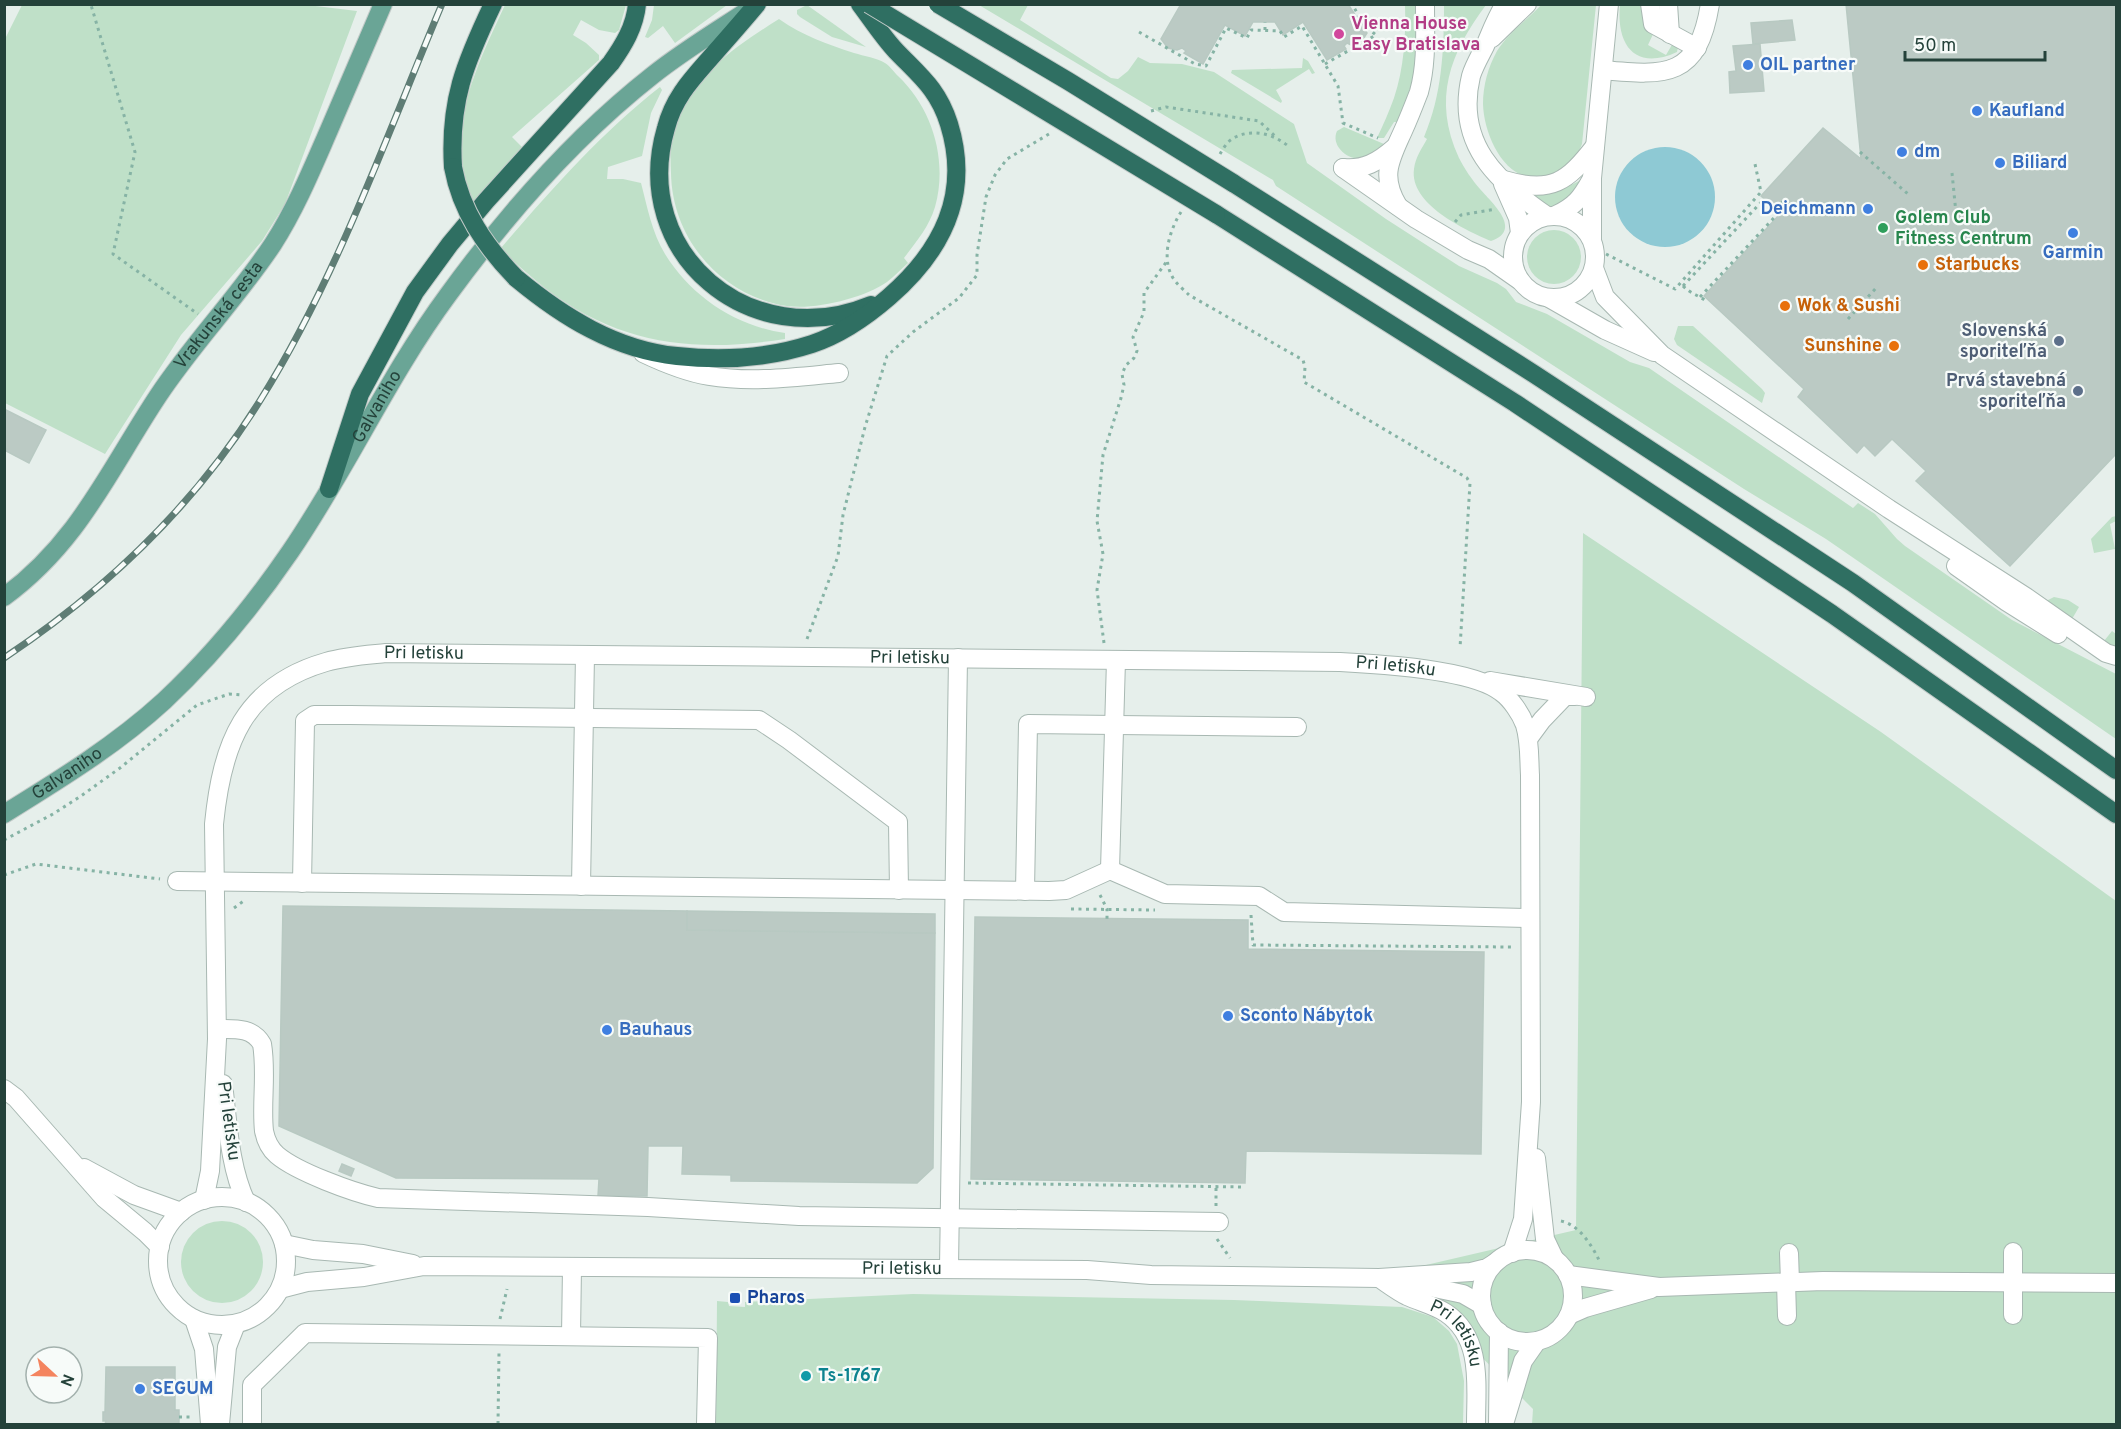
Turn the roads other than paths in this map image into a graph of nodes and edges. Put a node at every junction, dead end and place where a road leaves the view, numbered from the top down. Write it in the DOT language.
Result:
graph roads {
  1 [pos="383,4"];
  2 [pos="493,4"];
  3 [pos="637,4"];
  4 [pos="757,4"];
  5 [pos="860,4"];
  6 [pos="870,4"];
  7 [pos="938,4"];
  8 [pos="1425,4"];
  9 [pos="1504,4"];
  10 [pos="1527,4"];
  11 [pos="1609,4"];
  12 [pos="1650,4"];
  13 [pos="1668,4"];
  14 [pos="1710,4"];
  15 [pos="1670,34"];
  16 [pos="1485,46"];
  17 [pos="1697,48"];
  18 [pos="1603,70"];
  19 [pos="1390,144"];
  20 [pos="1596,144"];
  21 [pos="1592,178"];
  22 [pos="1502,180"];
  23 [pos="1398,206"];
  24 [pos="1552,216"];
  25 [pos="1592,239"];
  26 [pos="1517,240"];
  27 [pos="1489,259"];
  28 [pos="1600,261"];
  29 [pos="1519,280"];
  30 [pos="907,281"];
  31 [pos="1549,298"];
  32 [pos="614,340"];
  33 [pos="1659,353"];
  34 [pos="839,373"];
  35 [pos="329,489"];
  36 [pos="1888,509"];
  37 [pos="4,597"];
  38 [pos="585,655"];
  39 [pos="2116,656"];
  40 [pos="958,658"];
  41 [pos="1111,659"];
  42 [pos="2116,668"];
  43 [pos="1458,676"];
  44 [pos="585,718"];
  45 [pos="1114,724"];
  46 [pos="1297,727"];
  47 [pos="1528,739"];
  48 [pos="2116,770"];
  49 [pos="4,814"];
  50 [pos="2116,814"];
  51 [pos="1110,870"];
  52 [pos="177,881"];
  53 [pos="214,882"];
  54 [pos="302,883"];
  55 [pos="581,886"];
  56 [pos="899,890"];
  57 [pos="955,890"];
  58 [pos="1025,891"];
  59 [pos="1530,918"];
  60 [pos="217,1034"];
  61 [pos="4,1089"];
  62 [pos="1531,1102"];
  63 [pos="71,1162"];
  64 [pos="204,1200"];
  65 [pos="246,1202"];
  66 [pos="181,1212"];
  67 [pos="950,1218"];
  68 [pos="1219,1222"];
  69 [pos="284,1244"];
  70 [pos="160,1247"];
  71 [pos="1512,1252"];
  72 [pos="2013,1252"];
  73 [pos="1789,1253"];
  74 [pos="1554,1258"];
  75 [pos="1495,1263"];
  76 [pos="424,1266"];
  77 [pos="572,1267"];
  78 [pos="950,1268"];
  79 [pos="1568,1275"];
  80 [pos="1379,1278"];
  81 [pos="1788,1282"];
  82 [pos="2013,1282"];
  83 [pos="2116,1283"];
  84 [pos="1659,1287"];
  85 [pos="280,1289"];
  86 [pos="1482,1305"];
  87 [pos="1569,1315"];
  88 [pos="2013,1315"];
  89 [pos="1787,1316"];
  90 [pos="194,1319"];
  91 [pos="236,1324"];
  92 [pos="1498,1332"];
  93 [pos="571,1336"];
  94 [pos="1537,1341"];
  95 [pos="205,1421"];
  96 [pos="220,1425"];
  97 [pos="252,1425"];
  98 [pos="706,1425"];
  99 [pos="1476,1425"];
  100 [pos="1497,1425"];
  101 [pos="1504,1425"];
  1 -- 37 [label="main road, Vrakunská cesta"];
  2 -- 32 [label="highway, bridge"];
  3 -- 35 [label="highway"];
  4 -- 30 [label="highway"];
  4 -- 35 [label="main road, Galvaniho"];
  5 -- 30 [label="highway"];
  6 -- 50 [label="highway, bridge"];
  7 -- 48 [label="highway, bridge"];
  8 -- 19 [label="street"];
  9 -- 16 [label="street"];
  10 -- 16 [label="street"];
  11 -- 18 [label="street"];
  12 -- 15 [label="street"];
  13 -- 15 [label="street"];
  14 -- 17 [label="street"];
  15 -- 17 [label="street"];
  16 -- 22 [label="street"];
  17 -- 18 [label="street"];
  18 -- 20 [label="street"];
  19 -- 23 [label="street"];
  19 -- 23 [label="street"];
  20 -- 21 [label="street"];
  20 -- 22 [label="street"];
  21 -- 24 [label="street"];
  21 -- 25 [label="street"];
  22 -- 24 [label="street"];
  22 -- 26 [label="street"];
  23 -- 27 [label="street"];
  24 -- 25 [label="street"];
  24 -- 26 [label="street"];
  25 -- 28 [label="street"];
  26 -- 27 [label="street"];
  26 -- 29 [label="street"];
  27 -- 29 [label="street"];
  28 -- 31 [label="street"];
  28 -- 33 [label="street"];
  29 -- 31 [label="street"];
  30 -- 32 [label="highway"];
  31 -- 33 [label="street"];
  32 -- 34 [label="street"];
  33 -- 36 [label="street"];
  35 -- 49 [label="main road, Galvaniho"];
  36 -- 39 [label="street"];
  36 -- 42 [label="street"];
  38 -- 40 [label="street, Pri letisku"];
  38 -- 44 [label="street"];
  38 -- 53 [label="street, Pri letisku"];
  40 -- 41 [label="street, Pri letisku"];
  40 -- 57 [label="street"];
  41 -- 43 [label="street, Pri letisku"];
  41 -- 45 [label="street"];
  43 -- 47 [label="street, Pri letisku"];
  43 -- 47 [label="street"];
  44 -- 54 [label="street"];
  44 -- 55 [label="street"];
  44 -- 56 [label="street"];
  45 -- 46 [label="street"];
  45 -- 51 [label="street"];
  45 -- 58 [label="street"];
  47 -- 59 [label="street, Pri letisku"];
  51 -- 58 [label="street"];
  51 -- 59 [label="street"];
  52 -- 53 [label="street"];
  53 -- 54 [label="street"];
  53 -- 60 [label="street, Pri letisku"];
  54 -- 55 [label="street"];
  55 -- 56 [label="street"];
  56 -- 57 [label="street"];
  57 -- 58 [label="street"];
  57 -- 67 [label="street"];
  59 -- 62 [label="street, Pri letisku"];
  60 -- 64 [label="street, Pri letisku"];
  60 -- 65 [label="street, Pri letisku"];
  60 -- 67 [label="street"];
  61 -- 63 [label="street"];
  62 -- 71 [label="street, Pri letisku"];
  62 -- 74 [label="street, Pri letisku"];
  63 -- 66 [label="street"];
  63 -- 70 [label="street"];
  64 -- 65 [label="street"];
  64 -- 66 [label="street"];
  65 -- 69 [label="street"];
  66 -- 70 [label="street"];
  67 -- 68 [label="street"];
  67 -- 78 [label="street"];
  69 -- 76 [label="street, Pri letisku"];
  69 -- 85 [label="street"];
  70 -- 90 [label="street"];
  71 -- 74 [label="street"];
  71 -- 75 [label="street, Pri letisku"];
  72 -- 82 [label="street"];
  73 -- 81 [label="street"];
  74 -- 79 [label="street, Pri letisku"];
  75 -- 80 [label="street, Pri letisku"];
  75 -- 86 [label="street"];
  76 -- 77 [label="street, Pri letisku"];
  76 -- 85 [label="street, Pri letisku"];
  77 -- 78 [label="street, Pri letisku"];
  77 -- 93 [label="street"];
  78 -- 80 [label="street, Pri letisku"];
  79 -- 84 [label="street"];
  79 -- 87 [label="street"];
  80 -- 86 [label="street, Pri letisku"];
  80 -- 99 [label="street, Pri letisku"];
  81 -- 82 [label="street"];
  81 -- 84 [label="street"];
  81 -- 89 [label="street"];
  82 -- 83 [label="street"];
  82 -- 88 [label="street"];
  84 -- 87 [label="street"];
  85 -- 91 [label="street"];
  86 -- 92 [label="street"];
  87 -- 94 [label="street"];
  90 -- 91 [label="street"];
  90 -- 95 [label="street"];
  91 -- 96 [label="street"];
  92 -- 94 [label="street"];
  92 -- 100 [label="street, Pri letisku"];
  93 -- 97 [label="street"];
  93 -- 98 [label="street"];
  94 -- 101 [label="street"];
}
